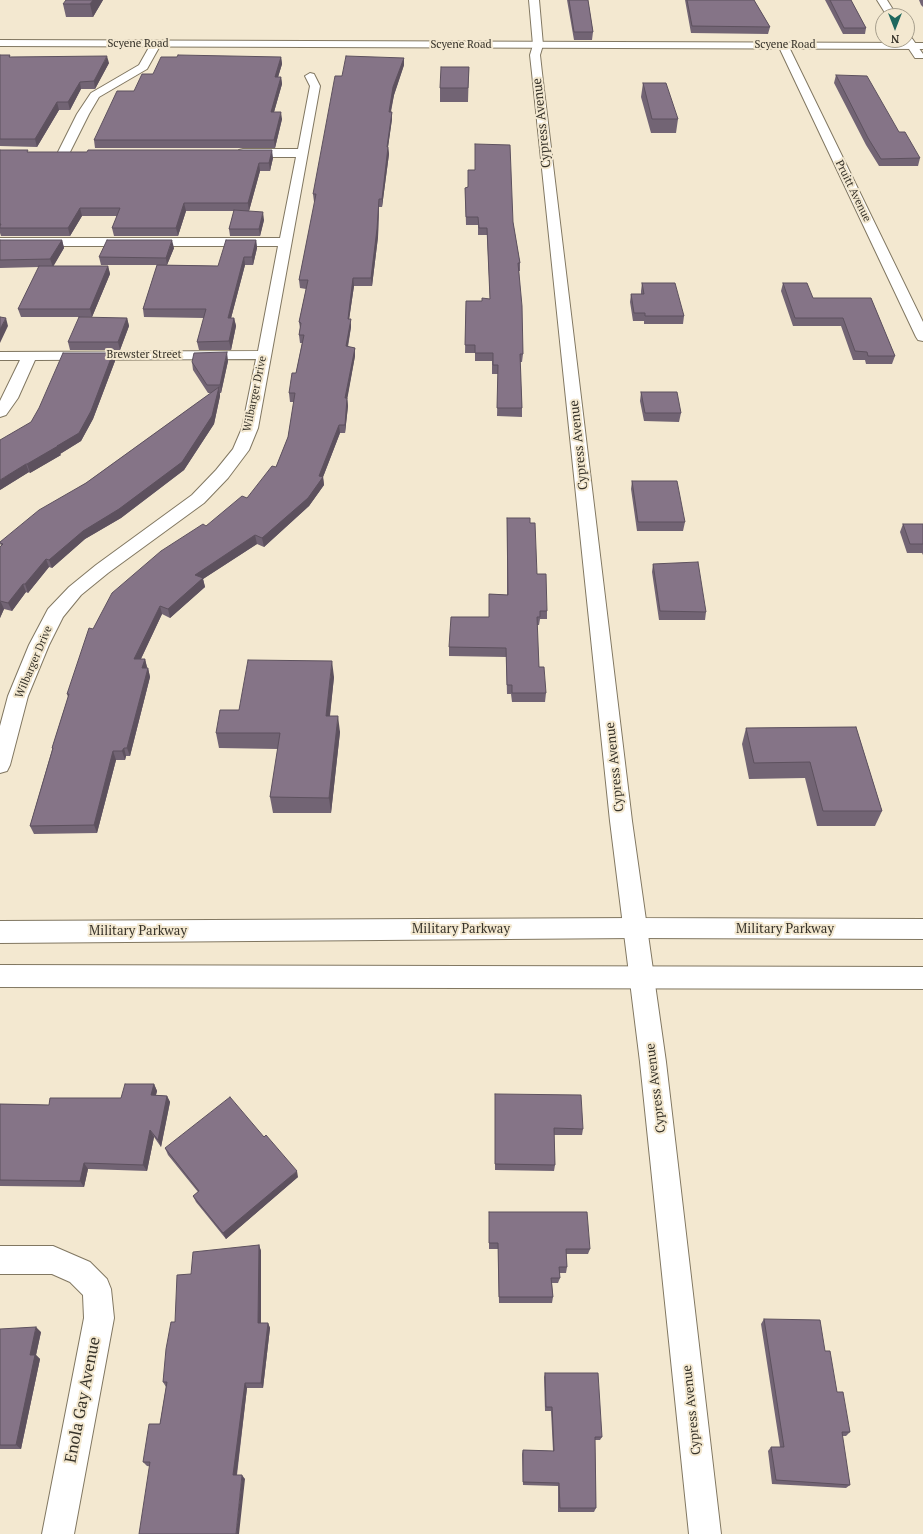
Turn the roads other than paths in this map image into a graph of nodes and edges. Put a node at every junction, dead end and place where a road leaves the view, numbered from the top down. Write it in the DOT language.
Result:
graph roads {
  1 [pos="534,0"];
  2 [pos="0,43"];
  3 [pos="156,44"];
  4 [pos="875,44"];
  5 [pos="914,48"];
  6 [pos="537,50"];
  7 [pos="786,51"];
  8 [pos="67,54"];
  9 [pos="150,54"];
  10 [pos="921,56"];
  11 [pos="310,76"];
  12 [pos="50,152"];
  13 [pos="64,152"];
  14 [pos="80,152"];
  15 [pos="231,152"];
  16 [pos="303,153"];
  17 [pos="0,242"];
  18 [pos="286,242"];
  19 [pos="923,337"];
  20 [pos="263,355"];
  21 [pos="0,356"];
  22 [pos="29,356"];
  23 [pos="0,412"];
  24 [pos="9,696"];
  25 [pos="0,765"];
  26 [pos="635,928"];
  27 [pos="923,929"];
  28 [pos="0,932"];
  29 [pos="0,976"];
  30 [pos="641,977"];
  31 [pos="923,978"];
  32 [pos="0,1260"];
  33 [pos="58,1534"];
  34 [pos="705,1534"];
  1 -- 6 [label="street, Cypress Avenue"];
  2 -- 3 [label="main road, Scyene Road"];
  3 -- 6 [label="main road, Scyene Road"];
  3 -- 9 [label="street"];
  4 -- 7 [label="main road, Scyene Road"];
  5 -- 10 [label="street"];
  6 -- 7 [label="main road, Scyene Road"];
  6 -- 9 [label="main road, Scyene Road"];
  6 -- 26 [label="street, Cypress Avenue"];
  7 -- 10 [label="main road, Scyene Road"];
  7 -- 19 [label="street, Pruitt Avenue"];
  8 -- 9 [label="main road, Scyene Road"];
  9 -- 13 [label="street"];
  11 -- 16 [label="street, Wilbarger Drive"];
  12 -- 13 [label="street"];
  13 -- 14 [label="street"];
  15 -- 16 [label="street"];
  16 -- 18 [label="street, Wilbarger Drive"];
  17 -- 18 [label="street"];
  18 -- 20 [label="street, Wilbarger Drive"];
  20 -- 22 [label="street, Brewster Street"];
  20 -- 24 [label="street, Wilbarger Drive"];
  21 -- 22 [label="street, Brewster Street"];
  22 -- 23 [label="street"];
  24 -- 25 [label="street, Wilbarger Drive"];
  26 -- 27 [label="main road, Military Parkway"];
  26 -- 28 [label="main road, Military Parkway"];
  26 -- 30 [label="street, Cypress Avenue"];
  29 -- 30 [label="main road"];
  30 -- 31 [label="main road"];
  30 -- 34 [label="street, Cypress Avenue"];
  32 -- 33 [label="street, Enola Gay Avenue"];
}
